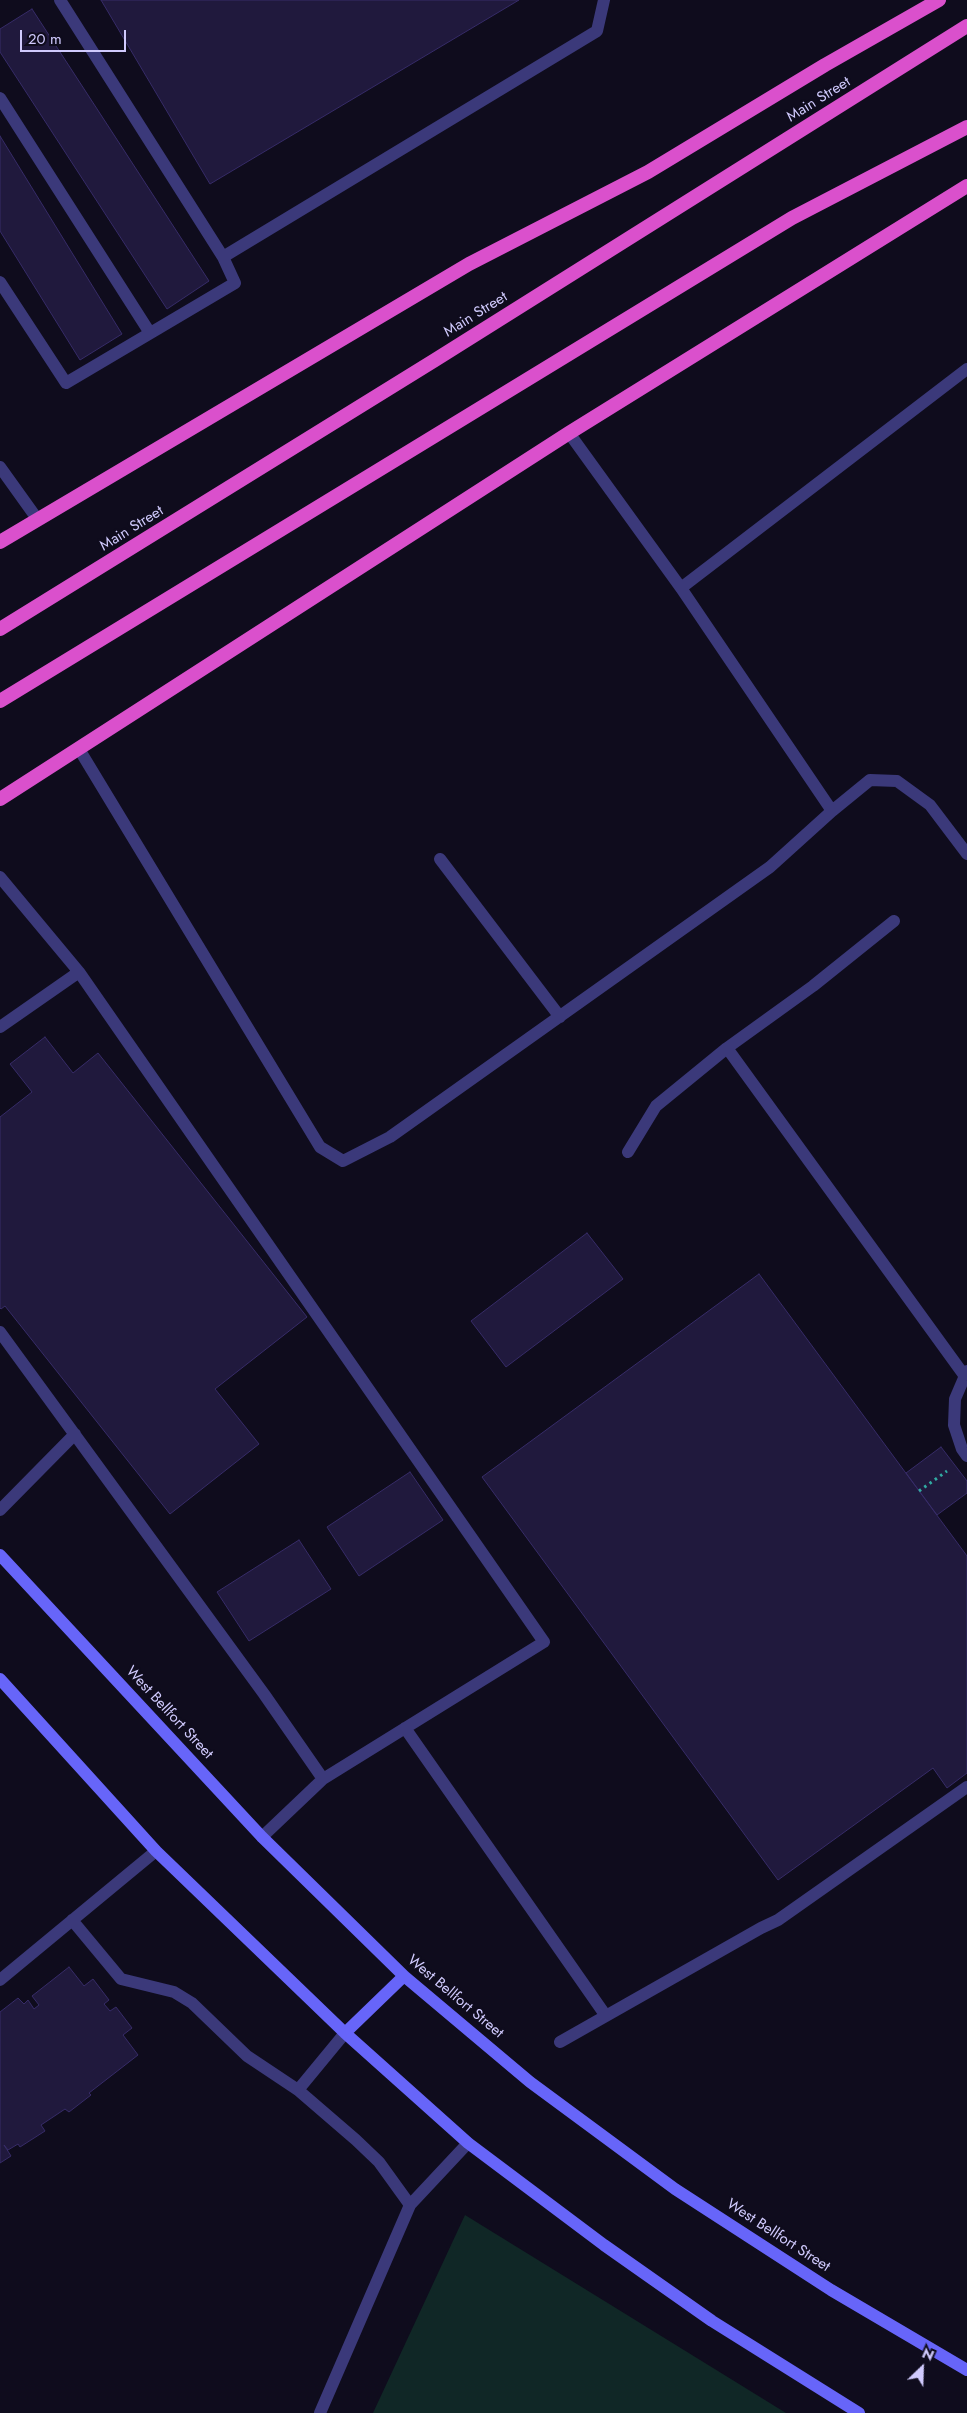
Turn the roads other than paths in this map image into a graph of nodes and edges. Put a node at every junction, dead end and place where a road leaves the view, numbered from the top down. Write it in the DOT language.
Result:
graph roads {
  1 [pos="60,0"];
  2 [pos="604,0"];
  3 [pos="939,0"];
  4 [pos="967,26"];
  5 [pos="0,98"];
  6 [pos="967,127"];
  7 [pos="967,186"];
  8 [pos="222,257"];
  9 [pos="0,282"];
  10 [pos="150,333"];
  11 [pos="967,369"];
  12 [pos="569,433"];
  13 [pos="0,467"];
  14 [pos="38,520"];
  15 [pos="0,542"];
  16 [pos="681,588"];
  17 [pos="0,629"];
  18 [pos="0,701"];
  19 [pos="79,748"];
  20 [pos="0,799"];
  21 [pos="832,810"];
  22 [pos="967,854"];
  23 [pos="440,858"];
  24 [pos="0,877"];
  25 [pos="894,921"];
  26 [pos="79,972"];
  27 [pos="560,1017"];
  28 [pos="0,1027"];
  29 [pos="727,1048"];
  30 [pos="628,1152"];
  31 [pos="0,1332"];
  32 [pos="966,1373"];
  33 [pos="74,1434"];
  34 [pos="967,1456"];
  35 [pos="0,1510"];
  36 [pos="0,1555"];
  37 [pos="0,1678"];
  38 [pos="405,1728"];
  39 [pos="323,1779"];
  40 [pos="967,1786"];
  41 [pos="262,1837"];
  42 [pos="156,1851"];
  43 [pos="72,1920"];
  44 [pos="404,1976"];
  45 [pos="0,1980"];
  46 [pos="606,2016"];
  47 [pos="345,2033"];
  48 [pos="560,2042"];
  49 [pos="298,2090"];
  50 [pos="468,2143"];
  51 [pos="410,2205"];
  52 [pos="967,2370"];
  53 [pos="320,2413"];
  54 [pos="860,2413"];
  1 -- 8 [label="lane"];
  2 -- 8 [label="lane"];
  3 -- 14 [label="highway"];
  4 -- 17 [label="highway, Main Street"];
  5 -- 10 [label="lane"];
  6 -- 18 [label="highway"];
  7 -- 12 [label="highway"];
  8 -- 10 [label="lane"];
  9 -- 10 [label="lane"];
  11 -- 16 [label="lane"];
  12 -- 16 [label="lane"];
  12 -- 19 [label="highway"];
  13 -- 14 [label="lane"];
  14 -- 15 [label="highway"];
  16 -- 21 [label="lane"];
  19 -- 20 [label="highway"];
  19 -- 27 [label="lane"];
  21 -- 22 [label="lane"];
  21 -- 27 [label="lane"];
  23 -- 27 [label="lane"];
  24 -- 26 [label="lane"];
  25 -- 29 [label="lane"];
  26 -- 28 [label="lane"];
  26 -- 38 [label="lane"];
  29 -- 30 [label="lane"];
  29 -- 32 [label="lane"];
  31 -- 33 [label="lane"];
  32 -- 34 [label="lane"];
  33 -- 35 [label="lane"];
  33 -- 39 [label="lane"];
  36 -- 41 [label="main road, West Bellfort Street"];
  37 -- 42 [label="main road"];
  38 -- 39 [label="lane"];
  38 -- 46 [label="lane"];
  39 -- 41 [label="lane"];
  40 -- 46 [label="lane"];
  41 -- 44 [label="main road, West Bellfort Street"];
  42 -- 43 [label="lane"];
  42 -- 47 [label="main road"];
  43 -- 45 [label="lane"];
  43 -- 49 [label="lane"];
  44 -- 47 [label="main road"];
  44 -- 52 [label="main road, West Bellfort Street"];
  46 -- 48 [label="lane"];
  47 -- 49 [label="lane"];
  47 -- 50 [label="main road"];
  49 -- 51 [label="lane"];
  50 -- 51 [label="lane"];
  50 -- 54 [label="main road"];
  51 -- 53 [label="lane"];
}
